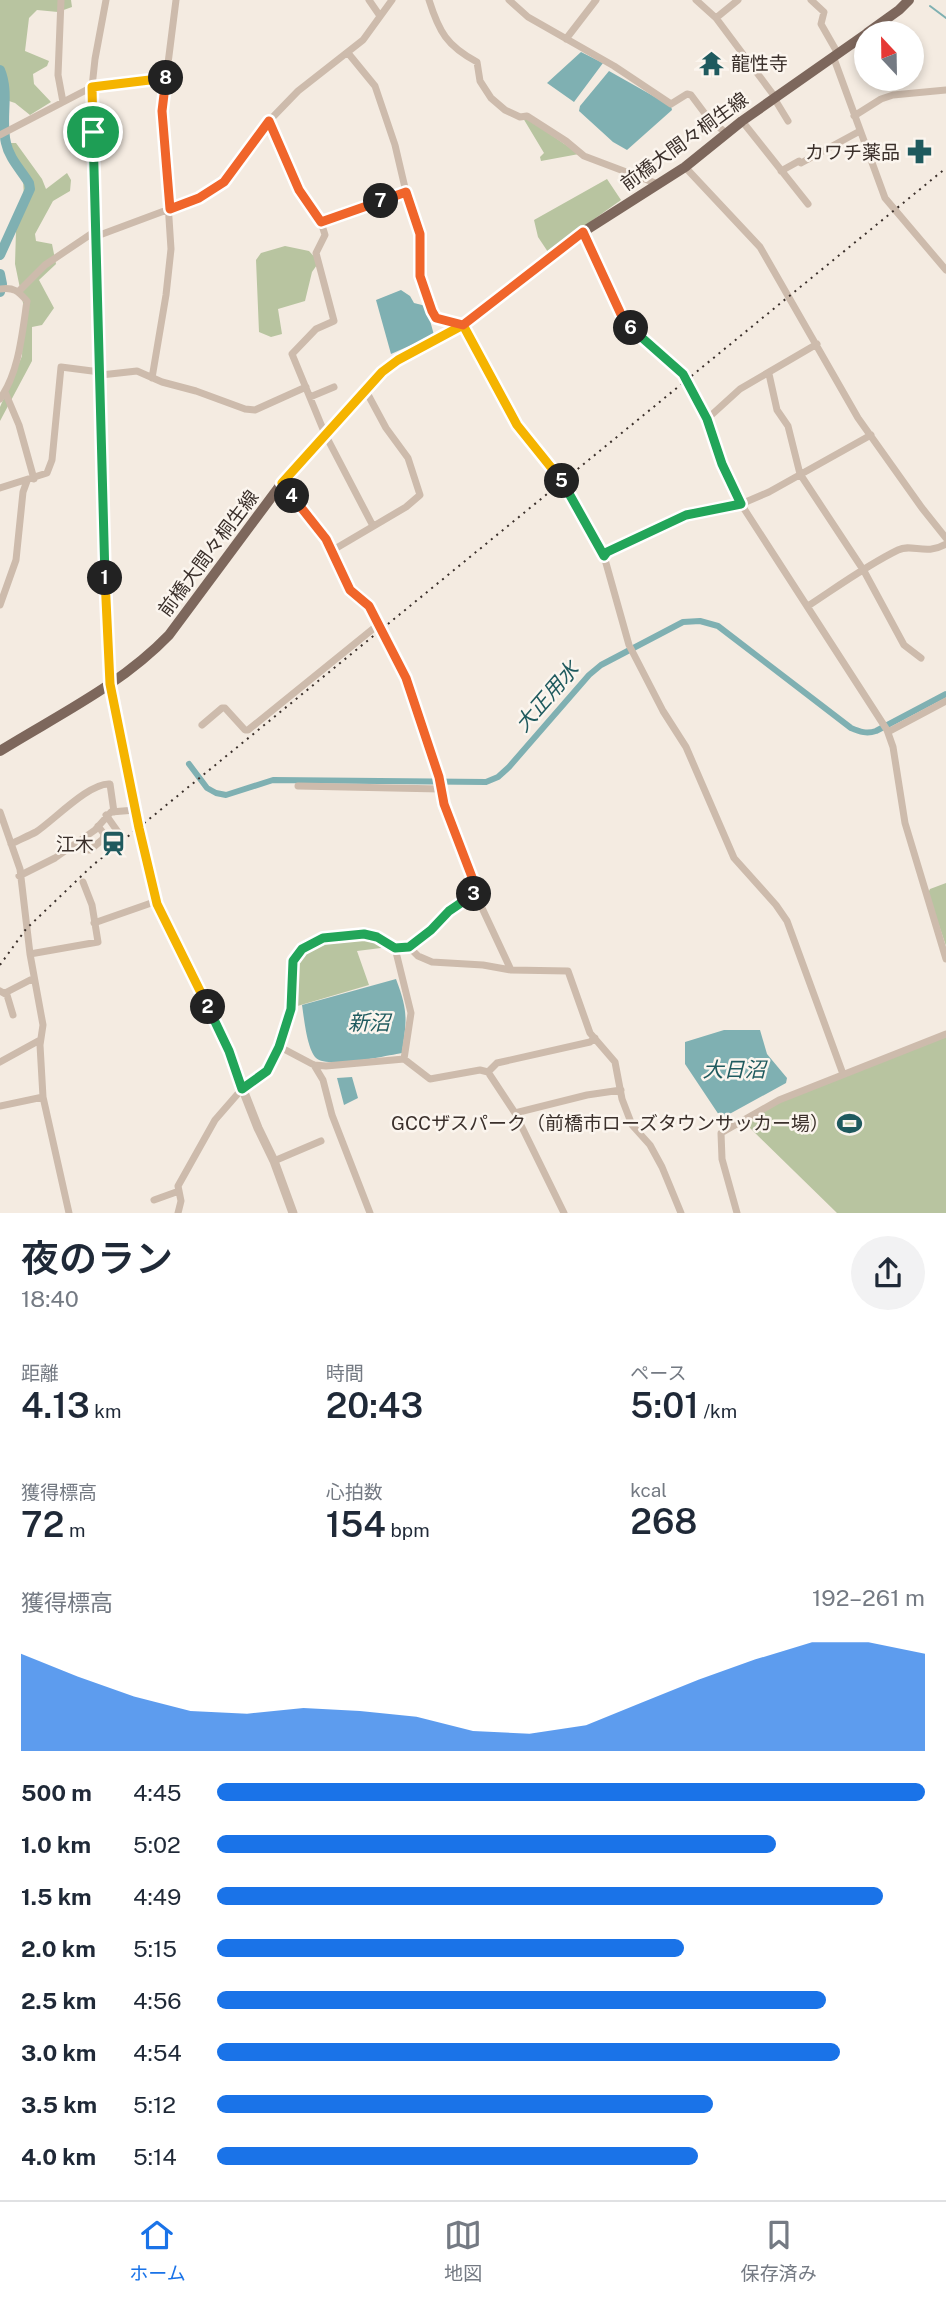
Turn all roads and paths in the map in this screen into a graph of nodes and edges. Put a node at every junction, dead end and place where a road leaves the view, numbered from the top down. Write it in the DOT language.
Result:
graph roads {
  1 [pos="61,0"];
  2 [pos="106,0"];
  3 [pos="176,0"];
  4 [pos="369,0"];
  5 [pos="392,0"];
  6 [pos="429,0"];
  7 [pos="509,0"];
  8 [pos="596,0"];
  9 [pos="696,0"];
  10 [pos="738,0"];
  11 [pos="811,0"];
  12 [pos="909,0"];
  13 [pos="380,16"];
  14 [pos="716,18"];
  15 [pos="884,21"];
  16 [pos="566,39"];
  17 [pos="854,42"];
  18 [pos="348,52"];
  19 [pos="835,54"];
  20 [pos="167,78"];
  21 [pos="92,87"];
  22 [pos="946,90"];
  23 [pos="775,97"];
  24 [pos="63,102"];
  25 [pos="854,116"];
  26 [pos="269,121"];
  27 [pos="742,121"];
  28 [pos="788,121"];
  29 [pos="860,131"];
  30 [pos="3,134"];
  31 [pos="726,134"];
  32 [pos="685,167"];
  33 [pos="781,171"];
  34 [pos="659,184"];
  35 [pos="406,192"];
  36 [pos="808,204"];
  37 [pos="170,209"];
  38 [pos="321,222"];
  39 [pos="583,232"];
  40 [pos="97,233"];
  41 [pos="943,260"];
  42 [pos="946,270"];
  43 [pos="0,289"];
  44 [pos="19,291"];
  45 [pos="463,325"];
  46 [pos="817,344"];
  47 [pos="101,374"];
  48 [pos="769,374"];
  49 [pos="152,378"];
  50 [pos="306,387"];
  51 [pos="334,387"];
  52 [pos="365,389"];
  53 [pos="5,391"];
  54 [pos="310,397"];
  55 [pos="0,399"];
  56 [pos="707,419"];
  57 [pos="325,435"];
  58 [pos="871,435"];
  59 [pos="800,474"];
  60 [pos="30,480"];
  61 [pos="282,483"];
  62 [pos="0,488"];
  63 [pos="741,504"];
  64 [pos="373,526"];
  65 [pos="946,538"];
  66 [pos="946,544"];
  67 [pos="333,550"];
  68 [pos="604,556"];
  69 [pos="864,571"];
  70 [pos="0,605"];
  71 [pos="808,606"];
  72 [pos="379,624"];
  73 [pos="921,658"];
  74 [pos="110,684"];
  75 [pos="946,701"];
  76 [pos="202,725"];
  77 [pos="887,731"];
  78 [pos="0,750"];
  79 [pos="298,786"];
  80 [pos="440,788"];
  81 [pos="135,810"];
  82 [pos="0,812"];
  83 [pos="110,813"];
  84 [pos="98,826"];
  85 [pos="118,832"];
  86 [pos="78,842"];
  87 [pos="11,844"];
  88 [pos="19,876"];
  89 [pos="82,883"];
  90 [pos="475,893"];
  91 [pos="157,901"];
  92 [pos="94,923"];
  93 [pos="409,947"];
  94 [pos="395,948"];
  95 [pos="30,954"];
  96 [pos="946,959"];
  97 [pos="511,970"];
  98 [pos="34,978"];
  99 [pos="2,992"];
  100 [pos="13,1016"];
  101 [pos="946,1034"];
  102 [pos="595,1038"];
  103 [pos="40,1043"];
  104 [pos="279,1047"];
  105 [pos="404,1059"];
  106 [pos="0,1065"];
  107 [pos="314,1065"];
  108 [pos="488,1072"];
  109 [pos="843,1074"];
  110 [pos="242,1089"];
  111 [pos="621,1090"];
  112 [pos="43,1097"];
  113 [pos="0,1106"];
  114 [pos="515,1113"];
  115 [pos="321,1141"];
  116 [pos="274,1161"];
  117 [pos="179,1191"];
  118 [pos="154,1200"];
  119 [pos="69,1213"];
  120 [pos="178,1213"];
  121 [pos="293,1213"];
  122 [pos="370,1213"];
  123 [pos="564,1213"];
  124 [pos="681,1213"];
  125 [pos="737,1213"];
  1 -- 24 [label="street"];
  2 -- 21 [label="street"];
  3 -- 20 [label="street"];
  4 -- 13 [label="street"];
  5 -- 13 [label="street"];
  6 -- 34 [label="street"];
  7 -- 16 [label="street"];
  8 -- 16 [label="street"];
  9 -- 14 [label="street"];
  10 -- 14 [label="street"];
  11 -- 19 [label="street"];
  12 -- 15 [label="main road, 前橋大間々桐生線"];
  13 -- 18 [label="street"];
  14 -- 23 [label="street"];
  16 -- 31 [label="street"];
  17 -- 19 [label="main road, 前橋大間々桐生線"];
  18 -- 26 [label="street"];
  18 -- 35 [label="street"];
  19 -- 23 [label="main road, 前橋大間々桐生線"];
  19 -- 25 [label="street"];
  20 -- 21 [label="street"];
  20 -- 37 [label="street"];
  21 -- 24 [label="street"];
  21 -- 40 [label="street"];
  22 -- 25 [label="street"];
  23 -- 27 [label="main road, 前橋大間々桐生線"];
  23 -- 28 [label="street"];
  24 -- 30 [label="street"];
  25 -- 29 [label="street"];
  26 -- 37 [label="street"];
  26 -- 38 [label="street"];
  27 -- 31 [label="main road, 前橋大間々桐生線"];
  27 -- 33 [label="street"];
  29 -- 33 [label="street"];
  29 -- 41 [label="street"];
  31 -- 32 [label="main road, 前橋大間々桐生線"];
  32 -- 34 [label="main road, 前橋大間々桐生線"];
  32 -- 46 [label="street"];
  33 -- 36 [label="street"];
  34 -- 39 [label="main road, 前橋大間々桐生線"];
  35 -- 38 [label="street"];
  35 -- 45 [label="street"];
  37 -- 40 [label="street"];
  37 -- 49 [label="street"];
  38 -- 50 [label="street"];
  39 -- 45 [label="main road, 前橋大間々桐生線"];
  39 -- 56 [label="street"];
  40 -- 44 [label="street"];
  40 -- 47 [label="street"];
  41 -- 42 [label="street"];
  43 -- 44 [label="street"];
  44 -- 53 [label="street"];
  45 -- 52 [label="main road, 前橋大間々桐生線"];
  45 -- 68 [label="street"];
  46 -- 48 [label="street"];
  46 -- 58 [label="street"];
  47 -- 49 [label="street"];
  47 -- 60 [label="street"];
  47 -- 74 [label="street"];
  48 -- 56 [label="street"];
  48 -- 59 [label="street"];
  49 -- 50 [label="street"];
  50 -- 54 [label="street"];
  51 -- 54 [label="street"];
  52 -- 57 [label="main road, 前橋大間々桐生線"];
  52 -- 64 [label="street"];
  53 -- 55 [label="street"];
  53 -- 60 [label="street"];
  54 -- 57 [label="street"];
  56 -- 63 [label="street"];
  57 -- 61 [label="main road, 前橋大間々桐生線"];
  57 -- 64 [label="street"];
  58 -- 59 [label="street"];
  58 -- 65 [label="street"];
  59 -- 63 [label="street"];
  59 -- 69 [label="street"];
  60 -- 62 [label="street"];
  60 -- 70 [label="street"];
  61 -- 67 [label="street"];
  61 -- 74 [label="main road, 前橋大間々桐生線"];
  63 -- 68 [label="street"];
  63 -- 71 [label="street"];
  64 -- 67 [label="street"];
  66 -- 69 [label="street"];
  67 -- 72 [label="street"];
  68 -- 109 [label="street"];
  69 -- 71 [label="street"];
  69 -- 73 [label="street"];
  71 -- 77 [label="street"];
  72 -- 76 [label="street"];
  72 -- 80 [label="street"];
  74 -- 78 [label="main road, 前橋大間々桐生線"];
  74 -- 81 [label="street"];
  75 -- 77 [label="street"];
  77 -- 96 [label="street"];
  79 -- 80 [label="street"];
  80 -- 90 [label="street"];
  81 -- 83 [label="street"];
  81 -- 91 [label="street"];
  82 -- 87 [label="street"];
  83 -- 84 [label="street"];
  83 -- 85 [label="street"];
  83 -- 87 [label="street"];
  84 -- 86 [label="street"];
  84 -- 86 [label="street"];
  86 -- 88 [label="street"];
  87 -- 88 [label="street"];
  88 -- 95 [label="street"];
  89 -- 92 [label="street"];
  90 -- 93 [label="street"];
  90 -- 97 [label="street"];
  91 -- 92 [label="street"];
  91 -- 110 [label="street"];
  92 -- 95 [label="street"];
  93 -- 94 [label="street"];
  93 -- 97 [label="street"];
  94 -- 104 [label="street"];
  94 -- 105 [label="street"];
  95 -- 98 [label="street"];
  97 -- 102 [label="street"];
  98 -- 99 [label="street"];
  98 -- 103 [label="street"];
  99 -- 100 [label="street"];
  101 -- 109 [label="street"];
  102 -- 108 [label="street"];
  102 -- 111 [label="street"];
  103 -- 106 [label="street"];
  103 -- 112 [label="street"];
  104 -- 107 [label="street"];
  104 -- 110 [label="street"];
  105 -- 107 [label="street"];
  105 -- 108 [label="street"];
  107 -- 122 [label="street"];
  108 -- 114 [label="street"];
  109 -- 125 [label="street"];
  110 -- 116 [label="street"];
  110 -- 117 [label="street"];
  111 -- 114 [label="street"];
  111 -- 124 [label="street"];
  112 -- 113 [label="street"];
  112 -- 119 [label="street"];
  114 -- 123 [label="street"];
  115 -- 116 [label="street"];
  116 -- 121 [label="street"];
  117 -- 118 [label="street"];
  117 -- 120 [label="street"];
}
